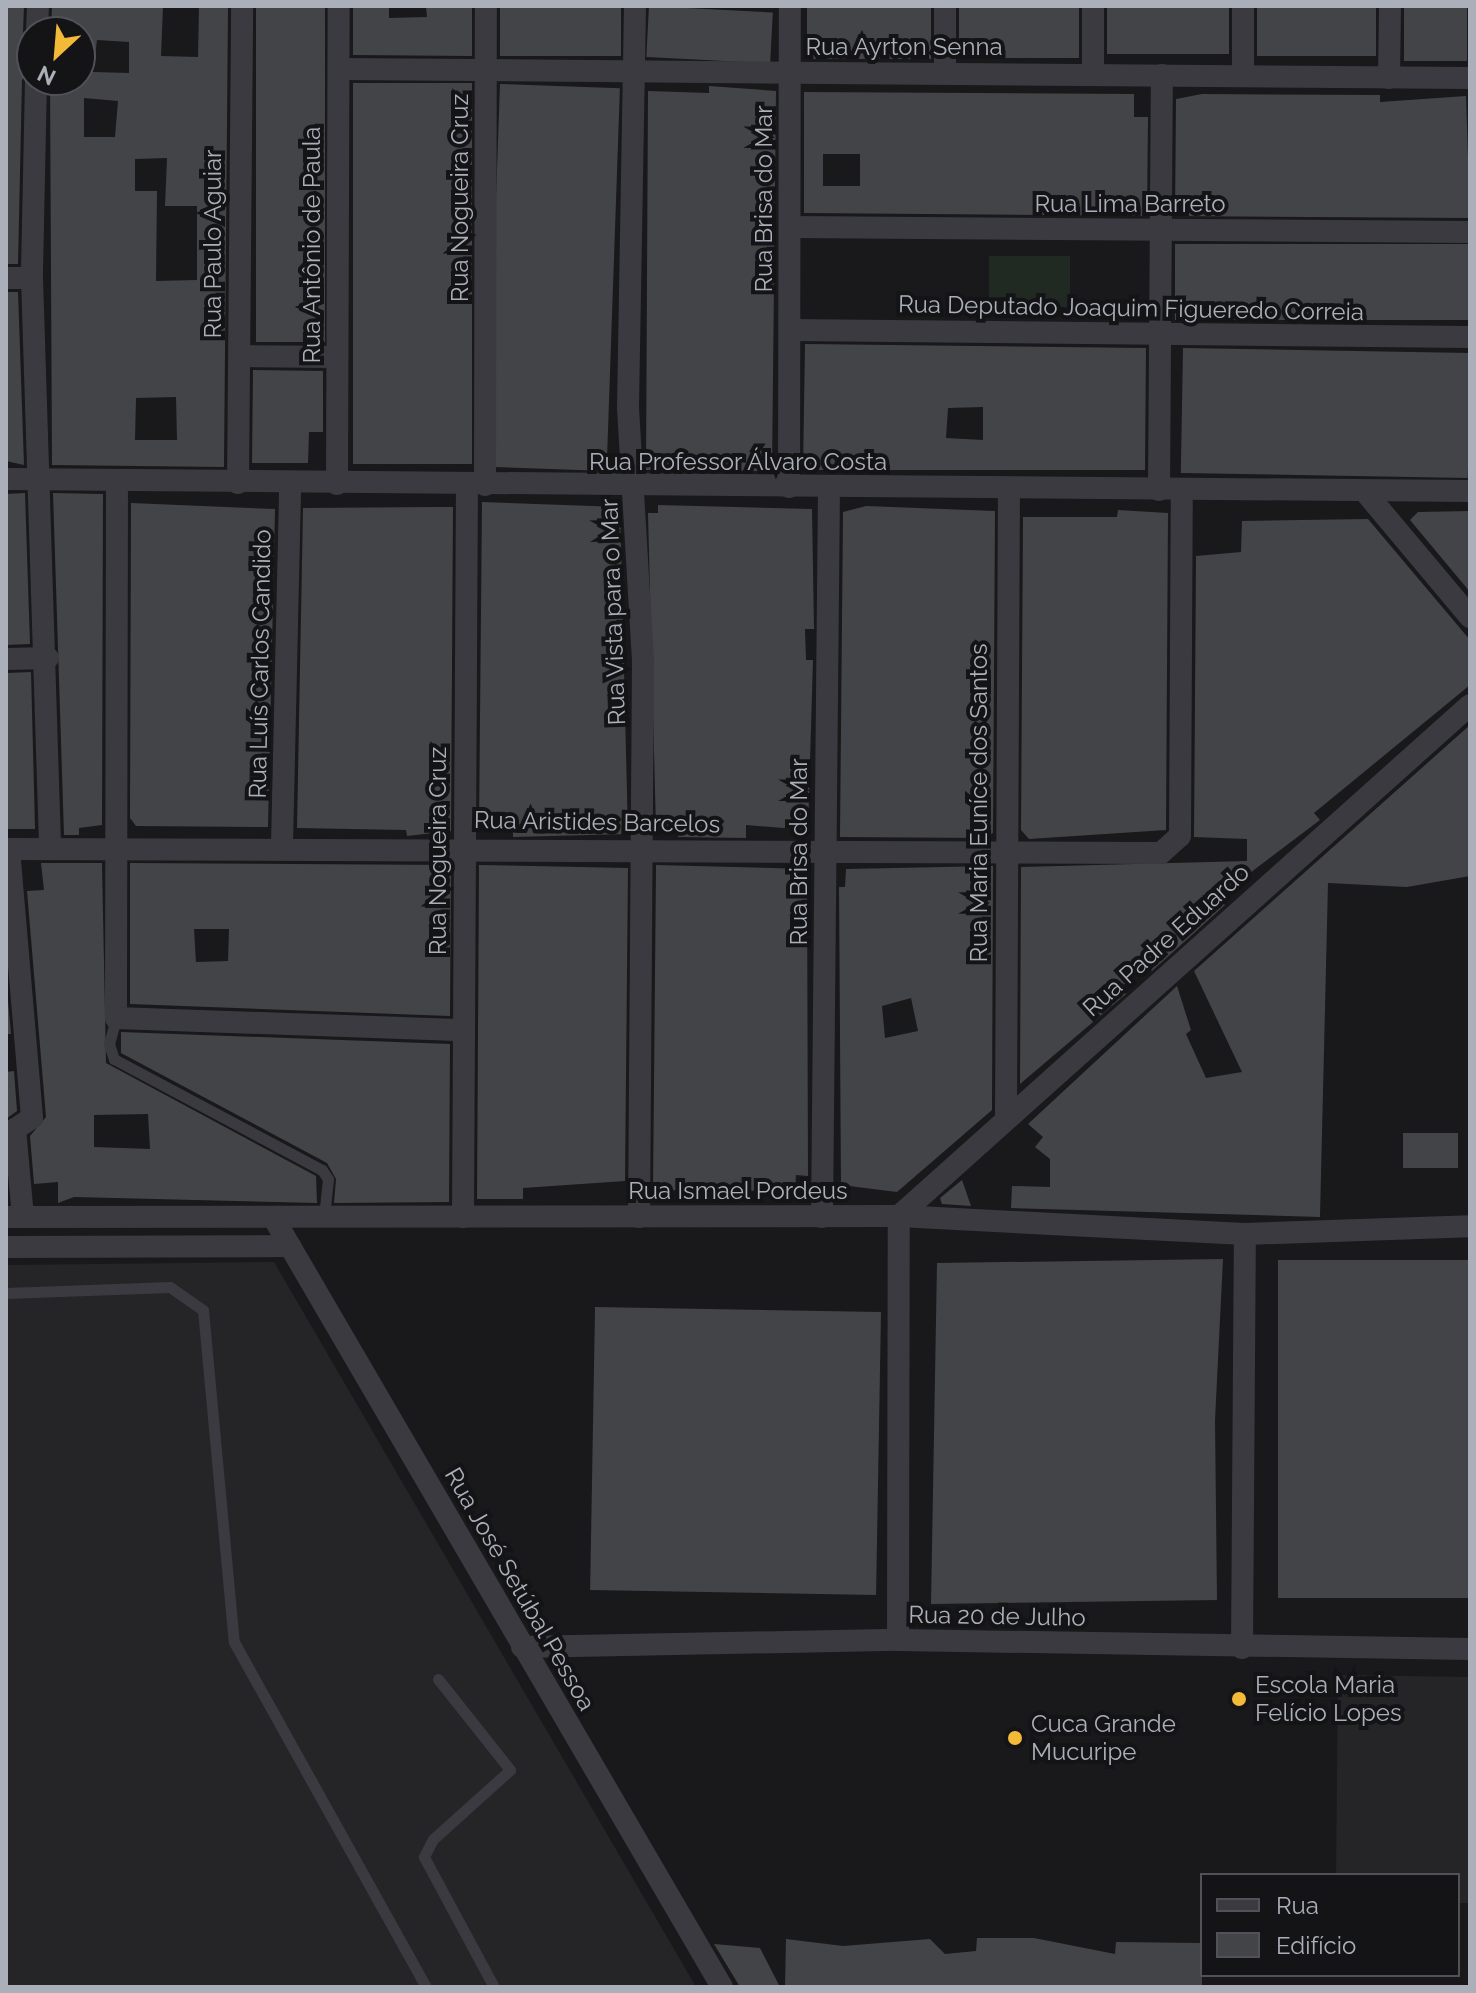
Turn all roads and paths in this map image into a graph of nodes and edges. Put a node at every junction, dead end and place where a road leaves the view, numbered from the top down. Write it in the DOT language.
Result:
graph roads {
  1 [pos="242,6"];
  2 [pos="339,6"];
  3 [pos="486,6"];
  4 [pos="635,6"];
  5 [pos="790,6"];
  6 [pos="945,6"];
  7 [pos="1093,6"];
  8 [pos="1243,6"];
  9 [pos="1390,6"];
  10 [pos="636,66"];
  11 [pos="339,69"];
  12 [pos="487,72"];
  13 [pos="789,72"];
  14 [pos="945,73"];
  15 [pos="1093,74"];
  16 [pos="1162,75"];
  17 [pos="1243,75"];
  18 [pos="1389,78"];
  19 [pos="1470,78"];
  20 [pos="36,96"];
  21 [pos="791,227"];
  22 [pos="1162,231"];
  23 [pos="1470,232"];
  24 [pos="6,278"];
  25 [pos="32,278"];
  26 [pos="790,330"];
  27 [pos="1161,335"];
  28 [pos="1470,337"];
  29 [pos="240,356"];
  30 [pos="337,357"];
  31 [pos="6,479"];
  32 [pos="38,479"];
  33 [pos="117,481"];
  34 [pos="238,483"];
  35 [pos="290,484"];
  36 [pos="337,484"];
  37 [pos="476,485"];
  38 [pos="789,487"];
  39 [pos="829,488"];
  40 [pos="636,489"];
  41 [pos="1009,489"];
  42 [pos="1159,490"];
  43 [pos="1182,490"];
  44 [pos="1470,491"];
  45 [pos="1366,493"];
  46 [pos="1470,617"];
  47 [pos="48,658"];
  48 [pos="6,659"];
  49 [pos="1470,705"];
  50 [pos="112,844"];
  51 [pos="50,845"];
  52 [pos="282,845"];
  53 [pos="463,847"];
  54 [pos="7,849"];
  55 [pos="643,849"];
  56 [pos="1004,850"];
  57 [pos="825,851"];
  58 [pos="116,1018"];
  59 [pos="464,1030"];
  60 [pos="1006,1117"];
  61 [pos="324,1216"];
  62 [pos="899,1216"];
  63 [pos="14,1217"];
  64 [pos="273,1217"];
  65 [pos="463,1217"];
  66 [pos="639,1217"];
  67 [pos="822,1217"];
  68 [pos="1470,1226"];
  69 [pos="1245,1234"];
  70 [pos="290,1246"];
  71 [pos="6,1247"];
  72 [pos="6,1293"];
  73 [pos="898,1640"];
  74 [pos="522,1647"];
  75 [pos="1242,1648"];
  76 [pos="1470,1649"];
  77 [pos="438,1679"];
  78 [pos="426,1987"];
  79 [pos="494,1987"];
  80 [pos="722,1987"];
  1 -- 29 [label="street, Rua Paulo Aguiar"];
  2 -- 11 [label="street, Rua Antônio de Paula"];
  3 -- 12 [label="street, Rua Nogueira Cruz"];
  4 -- 10 [label="street, Rua Vista para o Mar"];
  5 -- 13 [label="street, Rua Brisa do Mar"];
  6 -- 14 [label="street"];
  7 -- 15 [label="street"];
  8 -- 17 [label="street"];
  9 -- 18 [label="street"];
  10 -- 12 [label="street, Rua Ayrton Senna"];
  10 -- 13 [label="street, Rua Ayrton Senna"];
  10 -- 40 [label="street, Rua Vista para o Mar"];
  11 -- 12 [label="street, Rua Ayrton Senna"];
  11 -- 30 [label="street, Rua Antônio de Paula"];
  12 -- 37 [label="street, Rua Nogueira Cruz"];
  13 -- 14 [label="street, Rua Ayrton Senna"];
  13 -- 21 [label="street, Rua Brisa do Mar"];
  14 -- 15 [label="street, Rua Ayrton Senna"];
  15 -- 16 [label="street, Rua Ayrton Senna"];
  16 -- 17 [label="street, Rua Ayrton Senna"];
  16 -- 22 [label="street"];
  17 -- 18 [label="street, Rua Ayrton Senna"];
  18 -- 19 [label="street, Rua Ayrton Senna"];
  20 -- 25 [label="street"];
  21 -- 22 [label="street, Rua Lima Barreto"];
  21 -- 26 [label="street, Rua Brisa do Mar"];
  22 -- 23 [label="street, Rua Lima Barreto"];
  22 -- 27 [label="street"];
  24 -- 25 [label="street"];
  25 -- 32 [label="street"];
  26 -- 27 [label="street, Rua Deputado Joaquim Figueredo Correia"];
  26 -- 38 [label="street, Rua Brisa do Mar"];
  27 -- 28 [label="street, Rua Deputado Joaquim Figueredo Correia"];
  27 -- 42 [label="street"];
  29 -- 30 [label="street"];
  29 -- 34 [label="street, Rua Paulo Aguiar"];
  30 -- 36 [label="street, Rua Antônio de Paula"];
  31 -- 32 [label="street, Rua Professor Álvaro Costa"];
  32 -- 33 [label="street, Rua Professor Álvaro Costa"];
  32 -- 47 [label="street"];
  33 -- 34 [label="street, Rua Professor Álvaro Costa"];
  33 -- 50 [label="street"];
  34 -- 35 [label="street, Rua Professor Álvaro Costa"];
  35 -- 36 [label="street, Rua Professor Álvaro Costa"];
  35 -- 52 [label="street, Rua Luís Carlos Candido"];
  36 -- 37 [label="street, Rua Professor Álvaro Costa"];
  37 -- 40 [label="street, Rua Professor Álvaro Costa"];
  37 -- 53 [label="street, Rua Nogueira Cruz"];
  38 -- 39 [label="street, Rua Professor Álvaro Costa"];
  38 -- 40 [label="street, Rua Professor Álvaro Costa"];
  39 -- 41 [label="street, Rua Professor Álvaro Costa"];
  39 -- 57 [label="street, Rua Brisa do Mar"];
  40 -- 55 [label="street, Rua Vista para o Mar"];
  41 -- 42 [label="street, Rua Professor Álvaro Costa"];
  41 -- 56 [label="street, Rua Maria Euníce dos Santos"];
  42 -- 43 [label="street, Rua Professor Álvaro Costa"];
  43 -- 45 [label="street, Rua Professor Álvaro Costa"];
  43 -- 56 [label="street, Rua Aristides Barcelos"];
  44 -- 45 [label="street, Rua Professor Álvaro Costa"];
  45 -- 46 [label="street"];
  47 -- 48 [label="street"];
  47 -- 51 [label="street"];
  49 -- 60 [label="street, Rua Padre Eduardo"];
  50 -- 51 [label="street, Rua Aristides Barcelos"];
  50 -- 52 [label="street, Rua Aristides Barcelos"];
  50 -- 58 [label="street"];
  51 -- 54 [label="street, Rua Aristides Barcelos"];
  52 -- 53 [label="street, Rua Aristides Barcelos"];
  53 -- 55 [label="street, Rua Aristides Barcelos"];
  53 -- 59 [label="street, Rua Nogueira Cruz"];
  54 -- 63 [label="street"];
  55 -- 57 [label="street, Rua Aristides Barcelos"];
  55 -- 66 [label="street, Rua Vista para o Mar"];
  56 -- 57 [label="street, Rua Aristides Barcelos"];
  56 -- 60 [label="street, Rua Maria Euníce dos Santos"];
  57 -- 67 [label="street, Rua Brisa do Mar"];
  58 -- 59 [label="street"];
  58 -- 61 [label="lane"];
  59 -- 65 [label="street, Rua Nogueira Cruz"];
  60 -- 62 [label="street, Rua Padre Eduardo"];
  61 -- 64 [label="street, Rua Ismael Pordeus"];
  61 -- 65 [label="street, Rua Ismael Pordeus"];
  62 -- 67 [label="street, Rua Ismael Pordeus"];
  62 -- 69 [label="street, Rua Ismael Pordeus"];
  62 -- 73 [label="street"];
  63 -- 64 [label="street, Rua Ismael Pordeus"];
  64 -- 70 [label="street, Rua José Setúbal Pessoa"];
  65 -- 66 [label="street, Rua Ismael Pordeus"];
  66 -- 67 [label="street, Rua Ismael Pordeus"];
  68 -- 69 [label="street, Rua Ismael Pordeus"];
  69 -- 75 [label="street"];
  70 -- 71 [label="street"];
  70 -- 74 [label="street, Rua José Setúbal Pessoa"];
  72 -- 78 [label="lane"];
  73 -- 74 [label="street, Rua 20 de Julho"];
  73 -- 75 [label="street, Rua 20 de Julho"];
  74 -- 80 [label="street, Rua José Setúbal Pessoa"];
  75 -- 76 [label="street, Rua 20 de Julho"];
  77 -- 79 [label="lane"];
}
